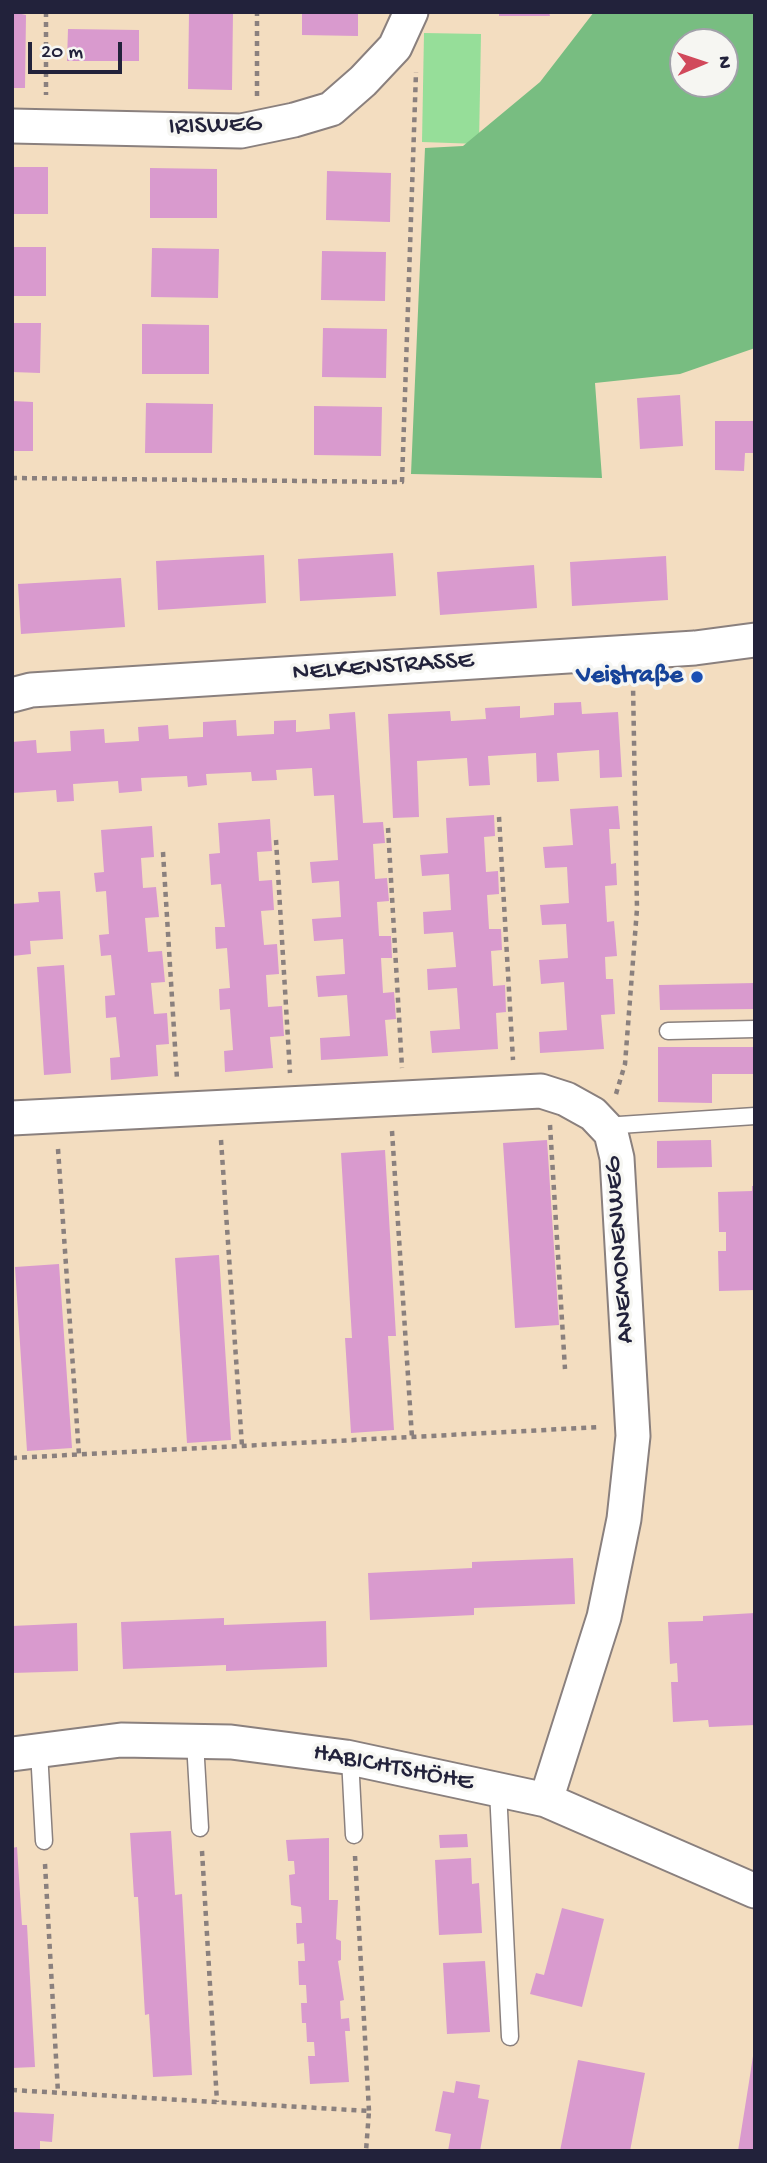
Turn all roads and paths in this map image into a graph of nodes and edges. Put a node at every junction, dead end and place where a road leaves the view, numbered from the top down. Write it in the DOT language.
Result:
graph roads {
  1 [pos="46,12"];
  2 [pos="257,12"];
  3 [pos="411,12"];
  4 [pos="395,47"];
  5 [pos="12,126"];
  6 [pos="47,126"];
  7 [pos="257,128"];
  8 [pos="12,478"];
  9 [pos="755,640"];
  10 [pos="631,652"];
  11 [pos="12,695"];
  12 [pos="499,817"];
  13 [pos="388,828"];
  14 [pos="276,840"];
  15 [pos="163,852"];
  16 [pos="755,1029"];
  17 [pos="668,1031"];
  18 [pos="515,1093"];
  19 [pos="548,1094"];
  20 [pos="397,1099"];
  21 [pos="292,1104"];
  22 [pos="219,1108"];
  23 [pos="178,1110"];
  24 [pos="56,1116"];
  25 [pos="755,1116"];
  26 [pos="12,1118"];
  27 [pos="601,1122"];
  28 [pos="565,1369"];
  29 [pos="633,1425"];
  30 [pos="412,1437"];
  31 [pos="242,1446"];
  32 [pos="79,1455"];
  33 [pos="12,1458"];
  34 [pos="195,1741"];
  35 [pos="25,1752"];
  36 [pos="350,1758"];
  37 [pos="498,1790"];
  38 [pos="546,1800"];
  39 [pos="200,1828"];
  40 [pos="354,1835"];
  41 [pos="44,1841"];
  42 [pos="755,1891"];
  43 [pos="510,2037"];
  44 [pos="12,2090"];
  45 [pos="58,2093"];
  46 [pos="217,2102"];
  47 [pos="369,2111"];
  48 [pos="366,2151"];
  1 -- 6 [label="path"];
  2 -- 7 [label="path"];
  3 -- 4 [label="street, IRISWEG"];
  4 -- 7 [label="street, IRISWEG"];
  4 -- 8 [label="path"];
  5 -- 6 [label="street, IRISWEG"];
  6 -- 7 [label="street, IRISWEG"];
  9 -- 10 [label="street, NELKENSTRASSE"];
  10 -- 11 [label="street, NELKENSTRASSE"];
  10 -- 27 [label="path"];
  12 -- 18 [label="path"];
  13 -- 20 [label="path"];
  14 -- 21 [label="path"];
  15 -- 23 [label="path"];
  16 -- 17 [label="lane"];
  18 -- 19 [label="street, ANEMONENWEG"];
  18 -- 20 [label="street, ANEMONENWEG"];
  19 -- 27 [label="street, ANEMONENWEG"];
  19 -- 28 [label="path"];
  20 -- 21 [label="street, ANEMONENWEG"];
  20 -- 30 [label="path"];
  21 -- 22 [label="street, ANEMONENWEG"];
  22 -- 23 [label="street, ANEMONENWEG"];
  22 -- 31 [label="path"];
  23 -- 24 [label="street, ANEMONENWEG"];
  24 -- 26 [label="street, ANEMONENWEG"];
  24 -- 32 [label="path"];
  25 -- 27 [label="lane"];
  27 -- 29 [label="street, ANEMONENWEG"];
  29 -- 30 [label="path"];
  29 -- 38 [label="street, ANEMONENWEG"];
  30 -- 31 [label="path"];
  31 -- 32 [label="path"];
  32 -- 33 [label="path"];
  34 -- 35 [label="street, HABICHTSHÖHE"];
  34 -- 36 [label="street, HABICHTSHÖHE"];
  34 -- 39 [label="lane"];
  35 -- 41 [label="lane"];
  36 -- 37 [label="street, HABICHTSHÖHE"];
  36 -- 40 [label="lane"];
  37 -- 38 [label="street, HABICHTSHÖHE"];
  37 -- 43 [label="lane"];
  38 -- 42 [label="street, HABICHTSHÖHE"];
  39 -- 46 [label="path"];
  40 -- 47 [label="path"];
  41 -- 45 [label="path"];
  44 -- 45 [label="path"];
  45 -- 46 [label="path"];
  46 -- 47 [label="path"];
  47 -- 48 [label="path"];
}
